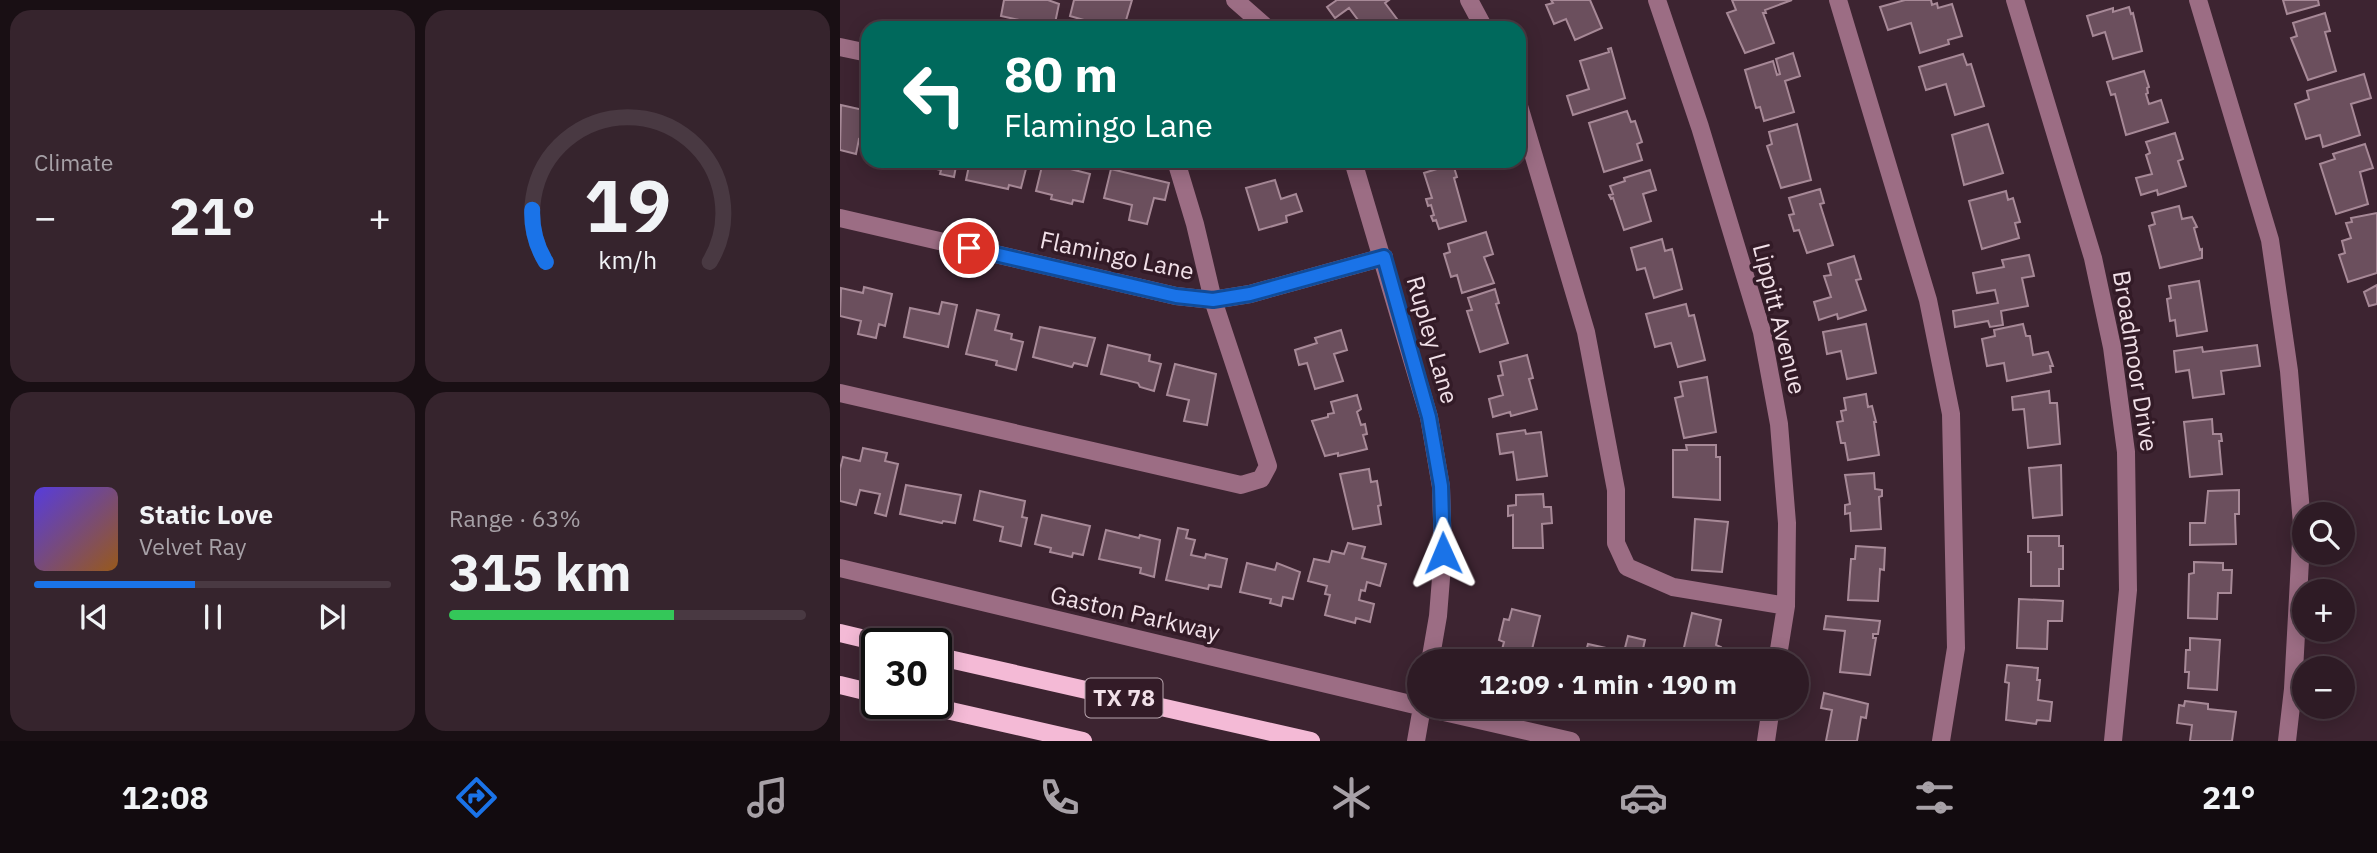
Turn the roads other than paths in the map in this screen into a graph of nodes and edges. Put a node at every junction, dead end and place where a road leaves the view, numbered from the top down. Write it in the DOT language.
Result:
graph roads {
  1 [pos="1235,0"];
  2 [pos="1469,0"];
  3 [pos="1657,0"];
  4 [pos="1838,0"];
  5 [pos="2015,0"];
  6 [pos="2198,0"];
  7 [pos="1259,21"];
  8 [pos="1480,21"];
  9 [pos="840,47"];
  10 [pos="861,52"];
  11 [pos="1526,130"];
  12 [pos="1178,168"];
  13 [pos="1355,168"];
  14 [pos="840,218"];
  15 [pos="1384,257"];
  16 [pos="1213,300"];
  17 [pos="840,393"];
  18 [pos="840,568"];
  19 [pos="1786,606"];
  20 [pos="840,633"];
  21 [pos="861,638"];
  22 [pos="1432,649"];
  23 [pos="1779,649"];
  24 [pos="952,660"];
  25 [pos="840,685"];
  26 [pos="861,690"];
  27 [pos="1407,704"];
  28 [pos="952,711"];
  29 [pos="1419,719"];
  30 [pos="1474,719"];
  31 [pos="1769,719"];
  32 [pos="1083,741"];
  33 [pos="1311,741"];
  34 [pos="1416,741"];
  35 [pos="1571,741"];
  36 [pos="1766,741"];
  37 [pos="1941,741"];
  38 [pos="2113,741"];
  39 [pos="2287,741"];
  1 -- 7 [label="street"];
  2 -- 8 [label="street"];
  3 -- 19 [label="street, Lippitt Avenue"];
  4 -- 37 [label="street"];
  5 -- 38 [label="street, Broadmoor Drive"];
  6 -- 39 [label="street"];
  9 -- 10 [label="street"];
  11 -- 19 [label="street"];
  12 -- 16 [label="street"];
  13 -- 15 [label="street, Rupley Lane"];
  14 -- 16 [label="street, Flamingo Lane"];
  15 -- 16 [label="street, Flamingo Lane"];
  15 -- 22 [label="street, Rupley Lane"];
  16 -- 17 [label="street"];
  18 -- 27 [label="street, Gaston Parkway"];
  19 -- 23 [label="street, Lippitt Avenue"];
  20 -- 21 [label="main road"];
  24 -- 33 [label="main road, TX 78"];
  25 -- 26 [label="main road"];
  28 -- 32 [label="main road, TX 78"];
  29 -- 34 [label="street"];
  30 -- 35 [label="street, Gaston Parkway"];
  31 -- 36 [label="street"];
}
